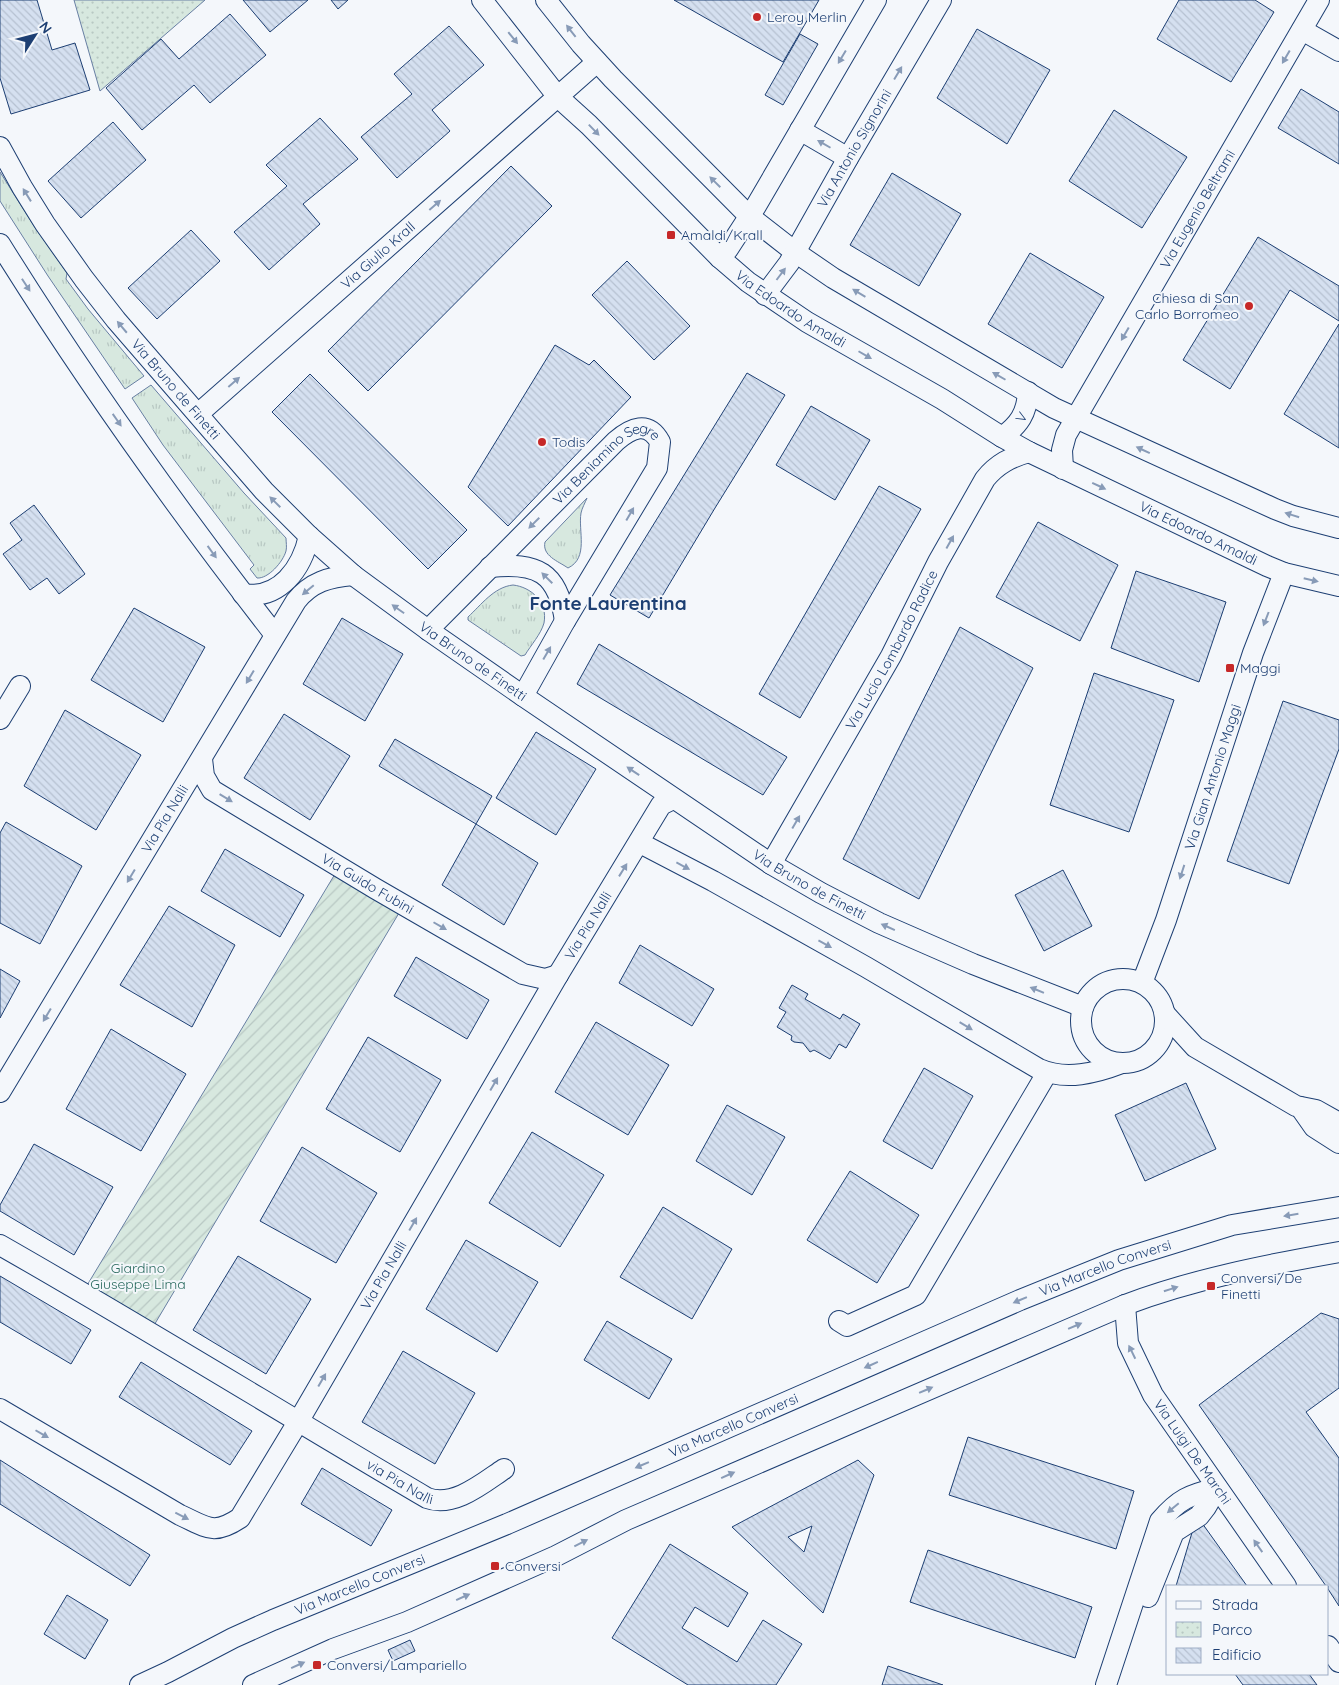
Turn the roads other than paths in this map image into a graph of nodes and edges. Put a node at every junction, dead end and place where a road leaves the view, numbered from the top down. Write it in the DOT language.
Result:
graph roads {
  1 [pos="482,0"];
  2 [pos="546,0"];
  3 [pos="876,0"];
  4 [pos="941,0"];
  5 [pos="1319,0"];
  6 [pos="1302,30"];
  7 [pos="1339,51"];
  8 [pos="597,62"];
  9 [pos="558,97"];
  10 [pos="800,130"];
  11 [pos="0,147"];
  12 [pos="848,158"];
  13 [pos="750,216"];
  14 [pos="0,244"];
  15 [pos="795,252"];
  16 [pos="720,258"];
  17 [pos="765,295"];
  18 [pos="1028,392"];
  19 [pos="198,414"];
  20 [pos="1076,419"];
  21 [pos="1002,437"];
  22 [pos="1029,452"];
  23 [pos="1063,469"];
  24 [pos="1339,528"];
  25 [pos="309,536"];
  26 [pos="490,567"];
  27 [pos="1284,573"];
  28 [pos="353,575"];
  29 [pos="1339,586"];
  30 [pos="243,594"];
  31 [pos="565,621"];
  32 [pos="428,630"];
  33 [pos="275,635"];
  34 [pos="20,686"];
  35 [pos="523,696"];
  36 [pos="0,719"];
  37 [pos="202,760"];
  38 [pos="673,798"];
  39 [pos="640,843"];
  40 [pos="771,864"];
  41 [pos="558,975"];
  42 [pos="1142,983"];
  43 [pos="1083,1007"];
  44 [pos="1165,1014"];
  45 [pos="1156,1047"];
  46 [pos="1195,1047"];
  47 [pos="1122,1063"];
  48 [pos="1047,1073"];
  49 [pos="0,1092"];
  50 [pos="1300,1107"];
  51 [pos="1339,1123"];
  52 [pos="1339,1143"];
  53 [pos="1339,1207"];
  54 [pos="0,1245"];
  55 [pos="1339,1252"];
  56 [pos="1125,1305"];
  57 [pos="838,1321"];
  58 [pos="0,1409"];
  59 [pos="298,1422"];
  60 [pos="504,1469"];
  61 [pos="1217,1488"];
  62 [pos="1285,1585"];
  63 [pos="1329,1647"];
  64 [pos="1339,1662"];
  65 [pos="140,1685"];
  66 [pos="253,1685"];
  67 [pos="1106,1685"];
  68 [pos="1117,1685"];
  1 -- 9 [label="street, Via Edoardo Amaldi, one-way"];
  8 -- 2 [label="street, one-way"];
  3 -- 10 [label="street, one-way"];
  12 -- 4 [label="street, Via Antonio Signorini, one-way"];
  5 -- 6 [label="street, Via Eugenio Beltrami"];
  6 -- 7 [label="street"];
  6 -- 20 [label="street, Via Eugenio Beltrami, one-way"];
  8 -- 9 [label="street"];
  13 -- 8 [label="street, one-way"];
  9 -- 16 [label="street, Via Edoardo Amaldi, one-way"];
  19 -- 9 [label="street, Via Giulio Krall, one-way"];
  12 -- 10 [label="street, one-way"];
  10 -- 13 [label="street"];
  19 -- 11 [label="street, Via Bruno de Finetti, one-way"];
  12 -- 15 [label="street, Via Antonio Signorini"];
  13 -- 15 [label="street"];
  13 -- 16 [label="street"];
  14 -- 30 [label="street, one-way"];
  17 -- 15 [label="street, Via Antonio Signorini, one-way"];
  18 -- 15 [label="street, one-way"];
  16 -- 17 [label="street, Via Edoardo Amaldi"];
  17 -- 21 [label="street, Via Edoardo Amaldi, one-way"];
  18 -- 20 [label="street"];
  18 -- 21 [label="street, V"];
  25 -- 19 [label="street, Via Bruno de Finetti, one-way"];
  20 -- 23 [label="street"];
  24 -- 20 [label="street, one-way"];
  21 -- 22 [label="street, Via Edoardo Amaldi"];
  22 -- 23 [label="street, Via Edoardo Amaldi"];
  40 -- 22 [label="street, Via Lucio Lombardo Radice, one-way"];
  23 -- 27 [label="street, Via Edoardo Amaldi, one-way"];
  25 -- 28 [label="street, Via Bruno de Finetti"];
  25 -- 30 [label="street"];
  31 -- 26 [label="street, one-way"];
  31 -- 26 [label="street, Via Beniamino Segre, one-way"];
  26 -- 32 [label="street, Via Beniamino Segre"];
  27 -- 29 [label="street, Via Edoardo Amaldi, one-way"];
  27 -- 42 [label="street, Via Gian Antonio Maggi, one-way"];
  32 -- 28 [label="street, Via Bruno de Finetti, one-way"];
  28 -- 33 [label="street, Via Pia Nalli, one-way"];
  30 -- 33 [label="street"];
  35 -- 31 [label="street, Via Beniamino Segre, one-way"];
  32 -- 35 [label="street, Via Bruno de Finetti"];
  33 -- 37 [label="street, Via Pia Nalli, one-way"];
  34 -- 36 [label="street"];
  38 -- 35 [label="street, Via Bruno de Finetti, one-way"];
  37 -- 41 [label="street, Via Guido Fubini, one-way"];
  37 -- 49 [label="street, Via Pia Nalli, one-way"];
  38 -- 39 [label="street, Via Pia Nalli"];
  38 -- 40 [label="street, Via Bruno de Finetti"];
  41 -- 39 [label="street, Via Pia Nalli, one-way"];
  39 -- 48 [label="street, one-way"];
  43 -- 40 [label="street, Via Bruno de Finetti, one-way"];
  59 -- 41 [label="street, Via Pia Nalli, one-way"];
  42 -- 43 [label="street"];
  42 -- 44 [label="street"];
  43 -- 47 [label="street"];
  44 -- 45 [label="street"];
  44 -- 46 [label="street"];
  45 -- 46 [label="street"];
  45 -- 47 [label="street"];
  46 -- 50 [label="street"];
  47 -- 48 [label="street"];
  48 -- 57 [label="street"];
  50 -- 51 [label="street"];
  50 -- 52 [label="street"];
  53 -- 65 [label="street, Via Marcello Conversi, one-way"];
  54 -- 59 [label="street, via Pia Nalli"];
  56 -- 55 [label="street, one-way"];
  61 -- 56 [label="street, Via Luigi De Marchi, one-way"];
  66 -- 56 [label="street, one-way"];
  58 -- 59 [label="street, Via Pia Nalli, one-way"];
  59 -- 60 [label="street, via Pia Nalli"];
  62 -- 61 [label="street, Via Luigi De Marchi, one-way"];
  61 -- 67 [label="street, one-way"];
  61 -- 68 [label="street"];
  63 -- 64 [label="street"];
}
